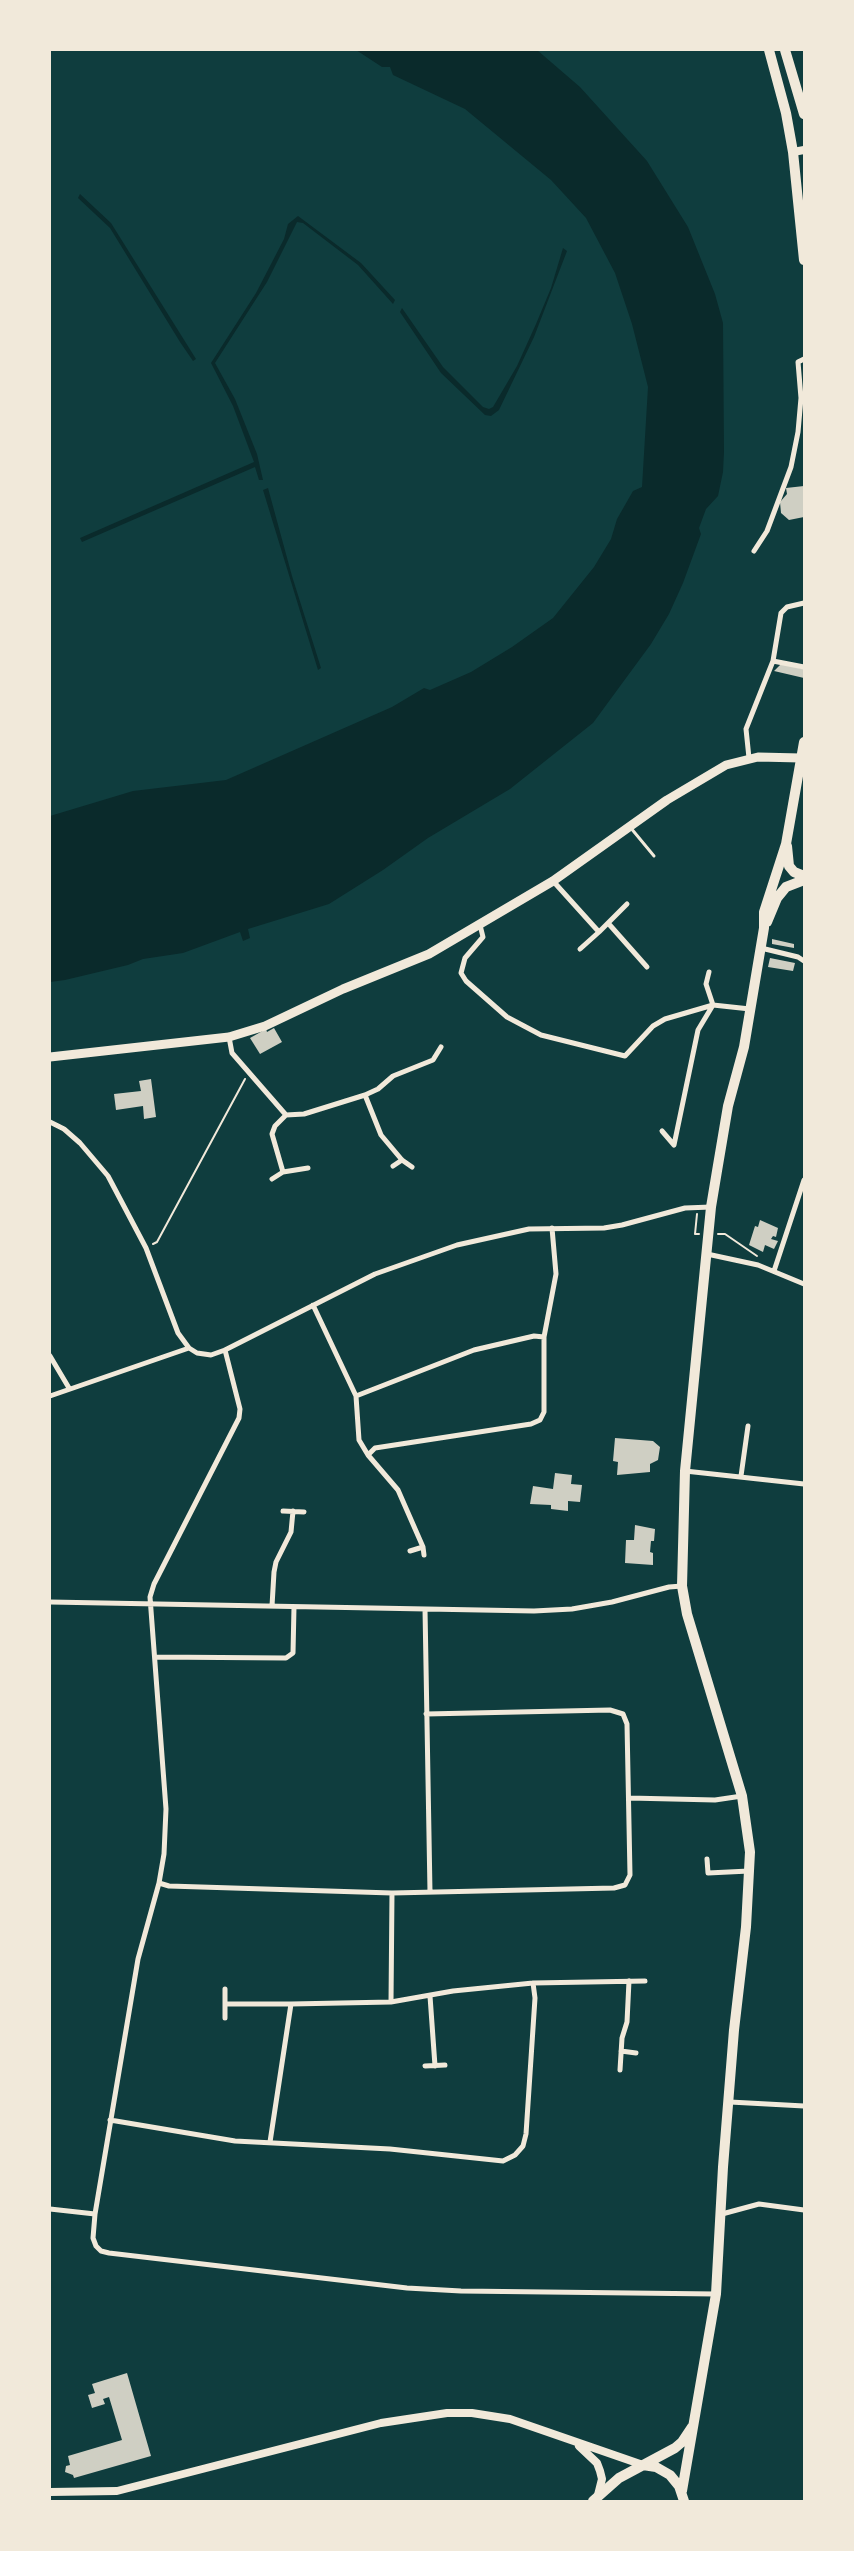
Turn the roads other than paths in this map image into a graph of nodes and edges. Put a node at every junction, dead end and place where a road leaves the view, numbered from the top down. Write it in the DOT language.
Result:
graph roads {
  1 [pos="769,50"];
  2 [pos="785,50"];
  3 [pos="804,114"];
  4 [pos="804,150"];
  5 [pos="793,152"];
  6 [pos="804,260"];
  7 [pos="804,360"];
  8 [pos="754,551"];
  9 [pos="804,603"];
  10 [pos="773,661"];
  11 [pos="804,667"];
  12 [pos="804,742"];
  13 [pos="749,758"];
  14 [pos="801,758"];
  15 [pos="629,826"];
  16 [pos="786,844"];
  17 [pos="654,856"];
  18 [pos="804,876"];
  19 [pos="804,880"];
  20 [pos="553,881"];
  21 [pos="627,904"];
  22 [pos="608,923"];
  23 [pos="480,924"];
  24 [pos="764,928"];
  25 [pos="600,932"];
  26 [pos="761,948"];
  27 [pos="580,949"];
  28 [pos="804,961"];
  29 [pos="647,966"];
  30 [pos="709,972"];
  31 [pos="713,1005"];
  32 [pos="750,1009"];
  33 [pos="228,1037"];
  34 [pos="441,1047"];
  35 [pos="50,1057"];
  36 [pos="365,1095"];
  37 [pos="286,1115"];
  38 [pos="50,1122"];
  39 [pos="662,1131"];
  40 [pos="402,1160"];
  41 [pos="393,1166"];
  42 [pos="412,1167"];
  43 [pos="308,1168"];
  44 [pos="283,1172"];
  45 [pos="272,1179"];
  46 [pos="804,1180"];
  47 [pos="711,1207"];
  48 [pos="552,1228"];
  49 [pos="707,1254"];
  50 [pos="774,1270"];
  51 [pos="804,1284"];
  52 [pos="313,1305"];
  53 [pos="544,1337"];
  54 [pos="189,1348"];
  55 [pos="225,1350"];
  56 [pos="50,1356"];
  57 [pos="69,1388"];
  58 [pos="50,1396"];
  59 [pos="356,1396"];
  60 [pos="748,1426"];
  61 [pos="368,1455"];
  62 [pos="685,1471"];
  63 [pos="741,1476"];
  64 [pos="804,1484"];
  65 [pos="283,1512"];
  66 [pos="294,1512"];
  67 [pos="304,1512"];
  68 [pos="423,1547"];
  69 [pos="410,1551"];
  70 [pos="424,1555"];
  71 [pos="682,1586"];
  72 [pos="50,1602"];
  73 [pos="149,1605"];
  74 [pos="272,1606"];
  75 [pos="294,1607"];
  76 [pos="425,1609"];
  77 [pos="155,1657"];
  78 [pos="426,1714"];
  79 [pos="742,1796"];
  80 [pos="629,1798"];
  81 [pos="707,1859"];
  82 [pos="749,1871"];
  83 [pos="160,1882"];
  84 [pos="430,1892"];
  85 [pos="392,1893"];
  86 [pos="629,1981"];
  87 [pos="645,1981"];
  88 [pos="533,1983"];
  89 [pos="224,1989"];
  90 [pos="430,1996"];
  91 [pos="391,2002"];
  92 [pos="225,2004"];
  93 [pos="291,2004"];
  94 [pos="225,2018"];
  95 [pos="621,2052"];
  96 [pos="636,2052"];
  97 [pos="445,2065"];
  98 [pos="425,2066"];
  99 [pos="435,2066"];
  100 [pos="620,2070"];
  101 [pos="730,2102"];
  102 [pos="804,2106"];
  103 [pos="110,2120"];
  104 [pos="270,2142"];
  105 [pos="50,2210"];
  106 [pos="804,2210"];
  107 [pos="96,2214"];
  108 [pos="722,2214"];
  109 [pos="716,2294"];
  110 [pos="695,2422"];
  111 [pos="575,2443"];
  112 [pos="643,2465"];
  113 [pos="50,2492"];
  114 [pos="684,2496"];
  115 [pos="596,2497"];
  116 [pos="586,2501"];
  1 -- 5 [label="highway"];
  2 -- 3 [label="highway"];
  4 -- 5 [label="street"];
  5 -- 6 [label="highway"];
  7 -- 8 [label="street"];
  9 -- 10 [label="street"];
  10 -- 11 [label="street"];
  10 -- 13 [label="street"];
  12 -- 14 [label="highway"];
  13 -- 14 [label="main road"];
  13 -- 15 [label="main road"];
  14 -- 16 [label="highway"];
  15 -- 17 [label="lane"];
  15 -- 20 [label="main road"];
  16 -- 18 [label="highway"];
  16 -- 24 [label="highway"];
  19 -- 24 [label="highway"];
  20 -- 23 [label="main road"];
  20 -- 25 [label="street"];
  21 -- 22 [label="street"];
  22 -- 25 [label="street"];
  22 -- 29 [label="street"];
  23 -- 31 [label="street"];
  23 -- 33 [label="main road"];
  24 -- 26 [label="highway"];
  25 -- 27 [label="street"];
  26 -- 28 [label="street"];
  26 -- 32 [label="highway"];
  30 -- 31 [label="street"];
  31 -- 32 [label="street"];
  31 -- 39 [label="street"];
  32 -- 47 [label="highway"];
  33 -- 35 [label="main road"];
  33 -- 37 [label="street"];
  34 -- 36 [label="street"];
  36 -- 37 [label="street"];
  36 -- 40 [label="street"];
  37 -- 44 [label="street"];
  38 -- 54 [label="street"];
  40 -- 41 [label="street"];
  40 -- 42 [label="street"];
  43 -- 44 [label="street"];
  44 -- 45 [label="street"];
  46 -- 50 [label="street"];
  47 -- 48 [label="street"];
  47 -- 49 [label="highway"];
  48 -- 52 [label="street"];
  48 -- 53 [label="street"];
  49 -- 50 [label="street"];
  49 -- 62 [label="highway"];
  50 -- 51 [label="street"];
  52 -- 55 [label="street"];
  52 -- 59 [label="street"];
  53 -- 59 [label="street"];
  53 -- 61 [label="street"];
  54 -- 55 [label="street"];
  54 -- 57 [label="street"];
  55 -- 73 [label="street"];
  56 -- 57 [label="street"];
  57 -- 58 [label="street"];
  59 -- 61 [label="street"];
  60 -- 63 [label="street"];
  61 -- 68 [label="street"];
  62 -- 63 [label="street"];
  62 -- 71 [label="highway"];
  63 -- 64 [label="street"];
  65 -- 66 [label="street"];
  66 -- 67 [label="street"];
  66 -- 74 [label="street"];
  68 -- 69 [label="street"];
  68 -- 70 [label="street"];
  71 -- 76 [label="street"];
  71 -- 79 [label="highway"];
  72 -- 73 [label="street"];
  73 -- 74 [label="street"];
  73 -- 77 [label="street"];
  74 -- 75 [label="street"];
  75 -- 76 [label="street"];
  75 -- 77 [label="street"];
  76 -- 78 [label="street"];
  77 -- 83 [label="street"];
  78 -- 80 [label="street"];
  78 -- 84 [label="street"];
  79 -- 80 [label="street"];
  79 -- 82 [label="highway"];
  80 -- 84 [label="street"];
  81 -- 82 [label="street"];
  82 -- 101 [label="highway"];
  83 -- 85 [label="street"];
  83 -- 103 [label="street"];
  84 -- 85 [label="street"];
  85 -- 91 [label="street"];
  86 -- 87 [label="street"];
  86 -- 88 [label="street"];
  86 -- 95 [label="street"];
  88 -- 90 [label="street"];
  88 -- 104 [label="street"];
  89 -- 92 [label="street"];
  90 -- 91 [label="street"];
  90 -- 99 [label="street"];
  91 -- 93 [label="street"];
  92 -- 93 [label="street"];
  92 -- 94 [label="street"];
  93 -- 104 [label="street"];
  95 -- 96 [label="street"];
  95 -- 100 [label="street"];
  97 -- 99 [label="street"];
  98 -- 99 [label="street"];
  101 -- 102 [label="street"];
  101 -- 108 [label="highway"];
  103 -- 104 [label="street"];
  103 -- 107 [label="street"];
  105 -- 107 [label="street"];
  106 -- 108 [label="street"];
  107 -- 109 [label="street"];
  108 -- 109 [label="highway"];
  109 -- 110 [label="highway"];
  110 -- 112 [label="highway"];
  110 -- 114 [label="highway"];
  111 -- 112 [label="street"];
  111 -- 113 [label="street"];
  111 -- 115 [label="street"];
  112 -- 114 [label="highway"];
  112 -- 115 [label="highway"];
  115 -- 116 [label="highway"];
}
